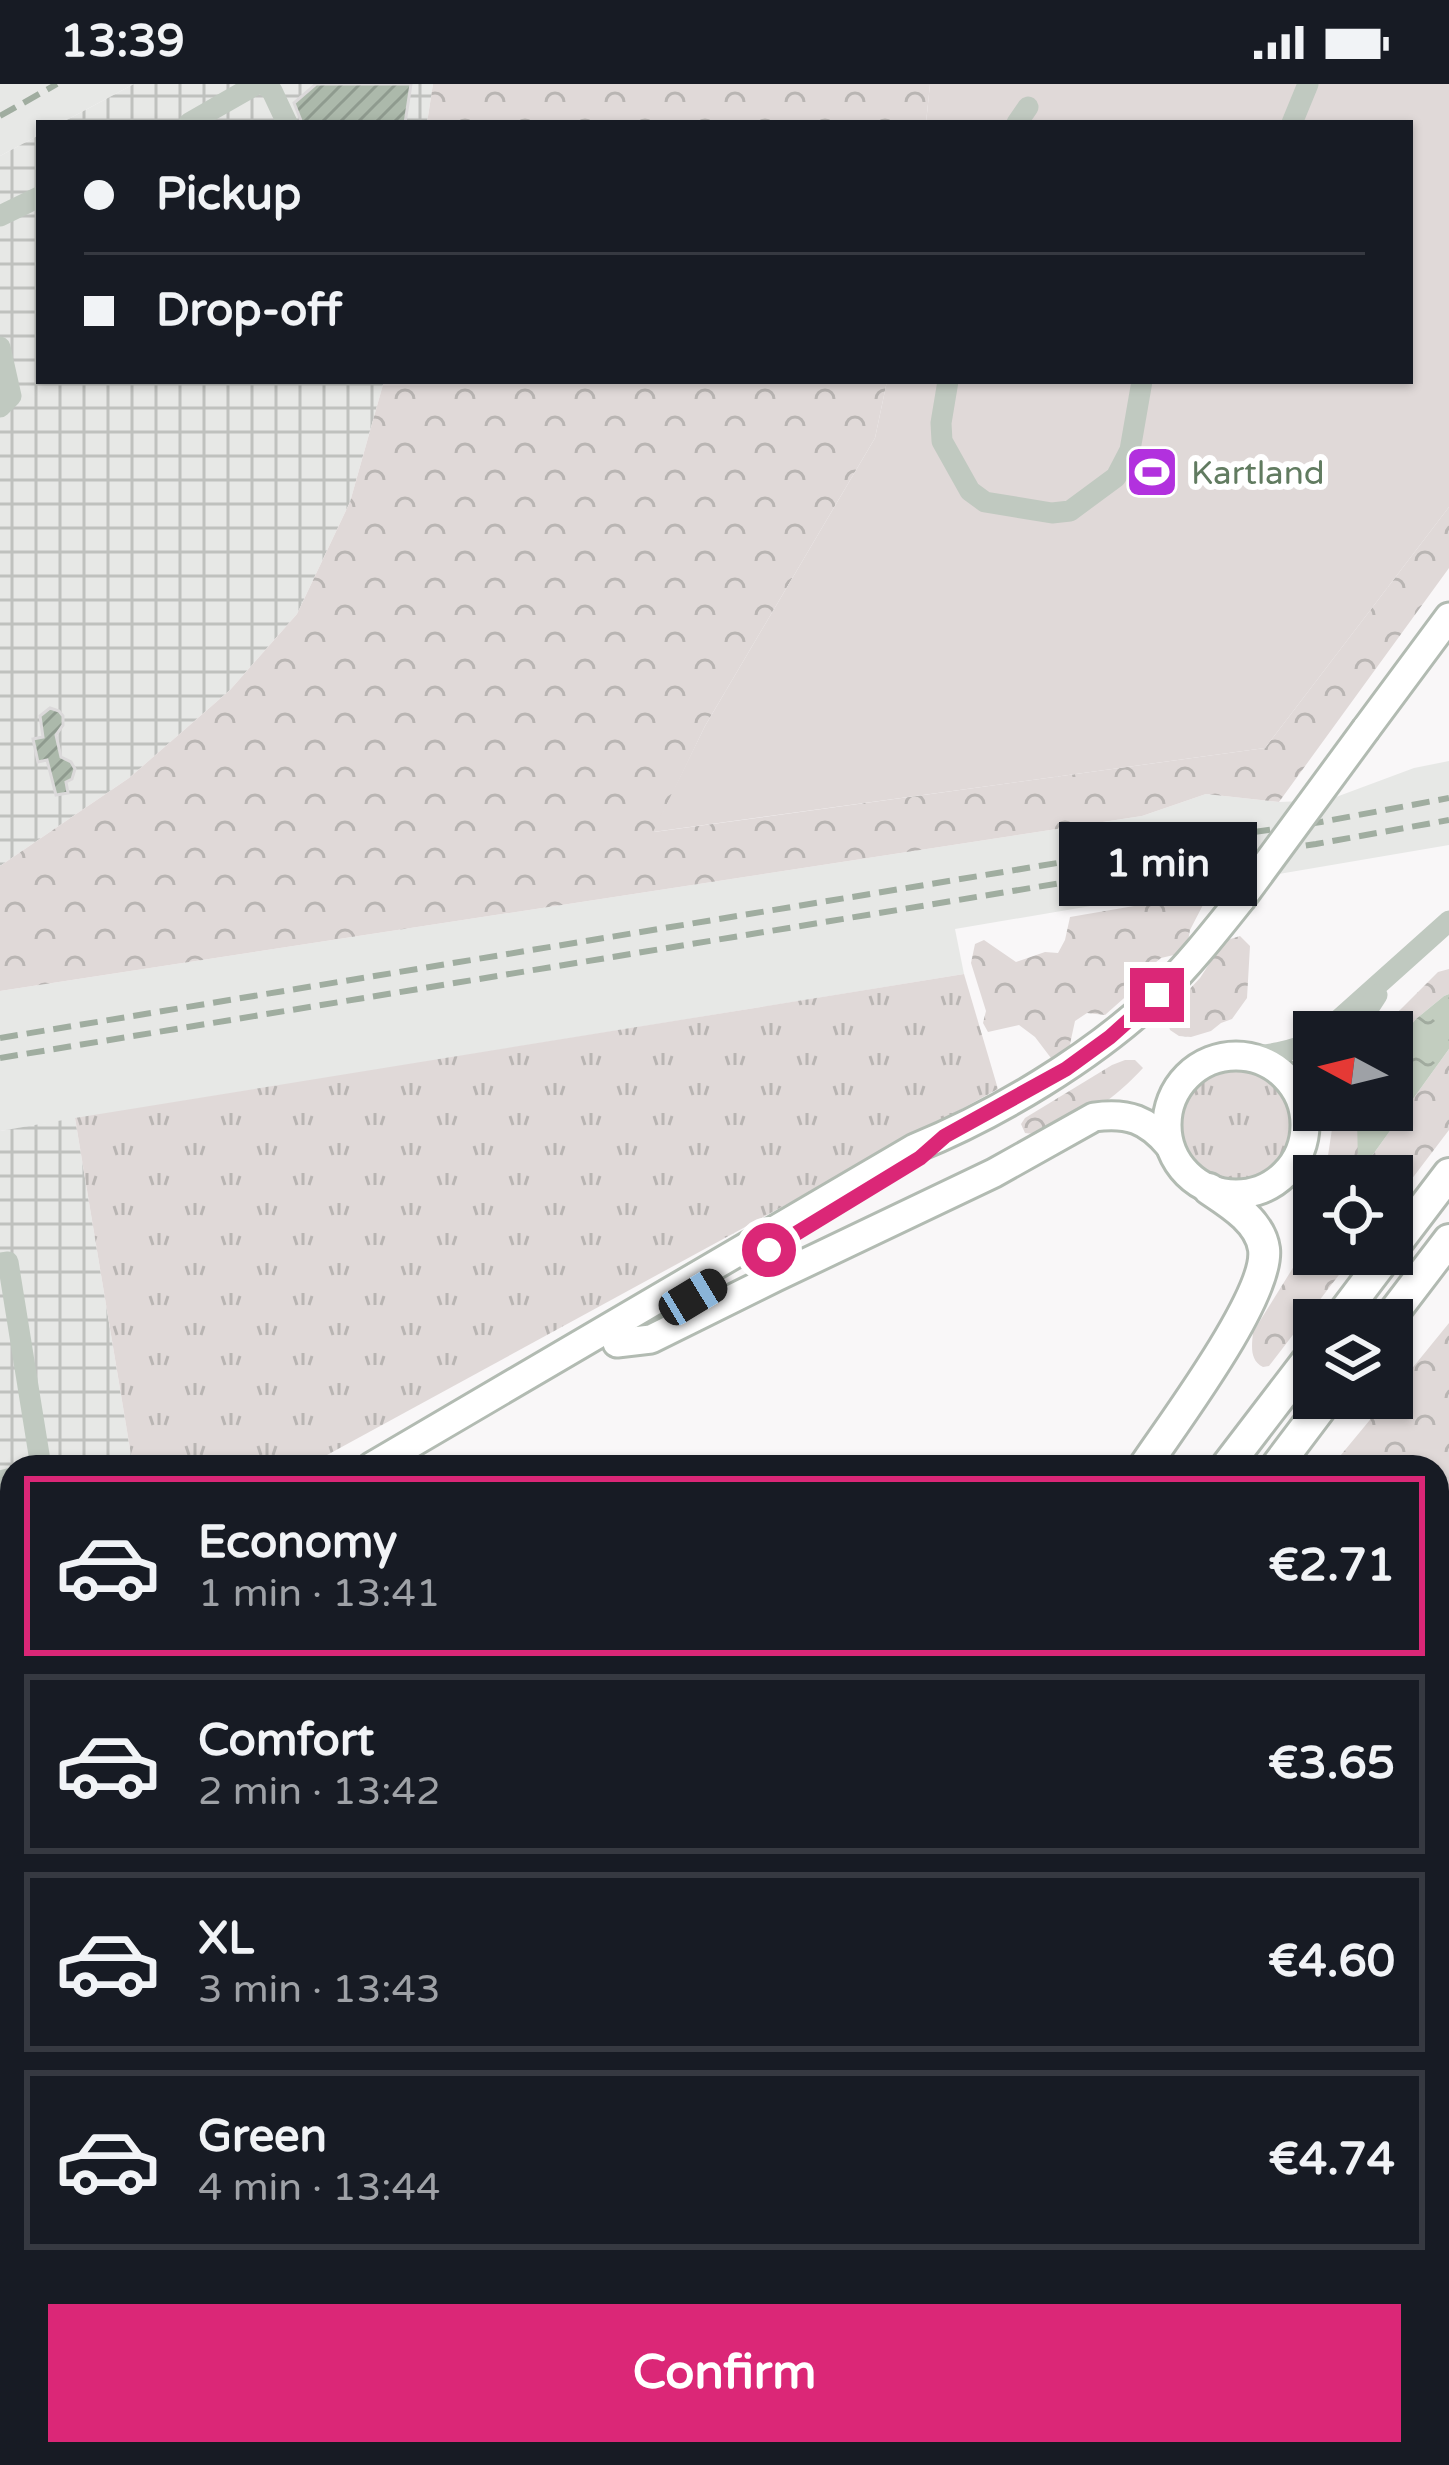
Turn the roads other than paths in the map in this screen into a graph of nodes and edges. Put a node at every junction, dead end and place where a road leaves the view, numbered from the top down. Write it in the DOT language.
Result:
graph roads {
  1 [pos="260,84"];
  2 [pos="1308,84"];
  3 [pos="214,118"];
  4 [pos="286,120"];
  5 [pos="1293,120"];
  6 [pos="36,198"];
  7 [pos="0,216"];
  8 [pos="0,347"];
  9 [pos="947,384"];
  10 [pos="1141,384"];
  11 [pos="0,407"];
  12 [pos="1449,616"];
  13 [pos="1449,921"];
  14 [pos="1398,965"];
  15 [pos="1348,1011"];
  16 [pos="1366,1011"];
  17 [pos="1293,1051"];
  18 [pos="1241,1057"];
  19 [pos="1293,1087"];
  20 [pos="1305,1131"];
  21 [pos="945,1136"];
  22 [pos="1169,1145"];
  23 [pos="1449,1174"];
  24 [pos="1208,1190"];
  25 [pos="1413,1222"];
  26 [pos="1449,1240"];
  27 [pos="0,1263"];
  28 [pos="1372,1275"];
  29 [pos="1354,1299"];
  30 [pos="1404,1299"];
  31 [pos="617,1342"];
  32 [pos="1293,1379"];
  33 [pos="1312,1419"];
  34 [pos="39,1455"];
  35 [pos="391,1455"];
  36 [pos="425,1455"];
  37 [pos="1152,1455"];
  38 [pos="1235,1455"];
  39 [pos="1285,1455"];
  1 -- 3 [label="street"];
  1 -- 4 [label="street"];
  2 -- 5 [label="street"];
  6 -- 7 [label="street"];
  8 -- 11 [label="street"];
  9 -- 10 [label="street"];
  12 -- 21 [label="main road, bridge"];
  13 -- 14 [label="street"];
  14 -- 15 [label="street"];
  14 -- 16 [label="street"];
  17 -- 18 [label="street"];
  18 -- 19 [label="main road"];
  18 -- 22 [label="main road"];
  20 -- 24 [label="main road"];
  21 -- 31 [label="main road"];
  21 -- 35 [label="main road"];
  22 -- 24 [label="main road"];
  22 -- 31 [label="main road"];
  23 -- 25 [label="highway"];
  24 -- 37 [label="highway"];
  26 -- 30 [label="highway"];
  27 -- 34 [label="street"];
  28 -- 29 [label="highway"];
  31 -- 36 [label="main road"];
  32 -- 38 [label="highway"];
  33 -- 39 [label="highway"];
}
